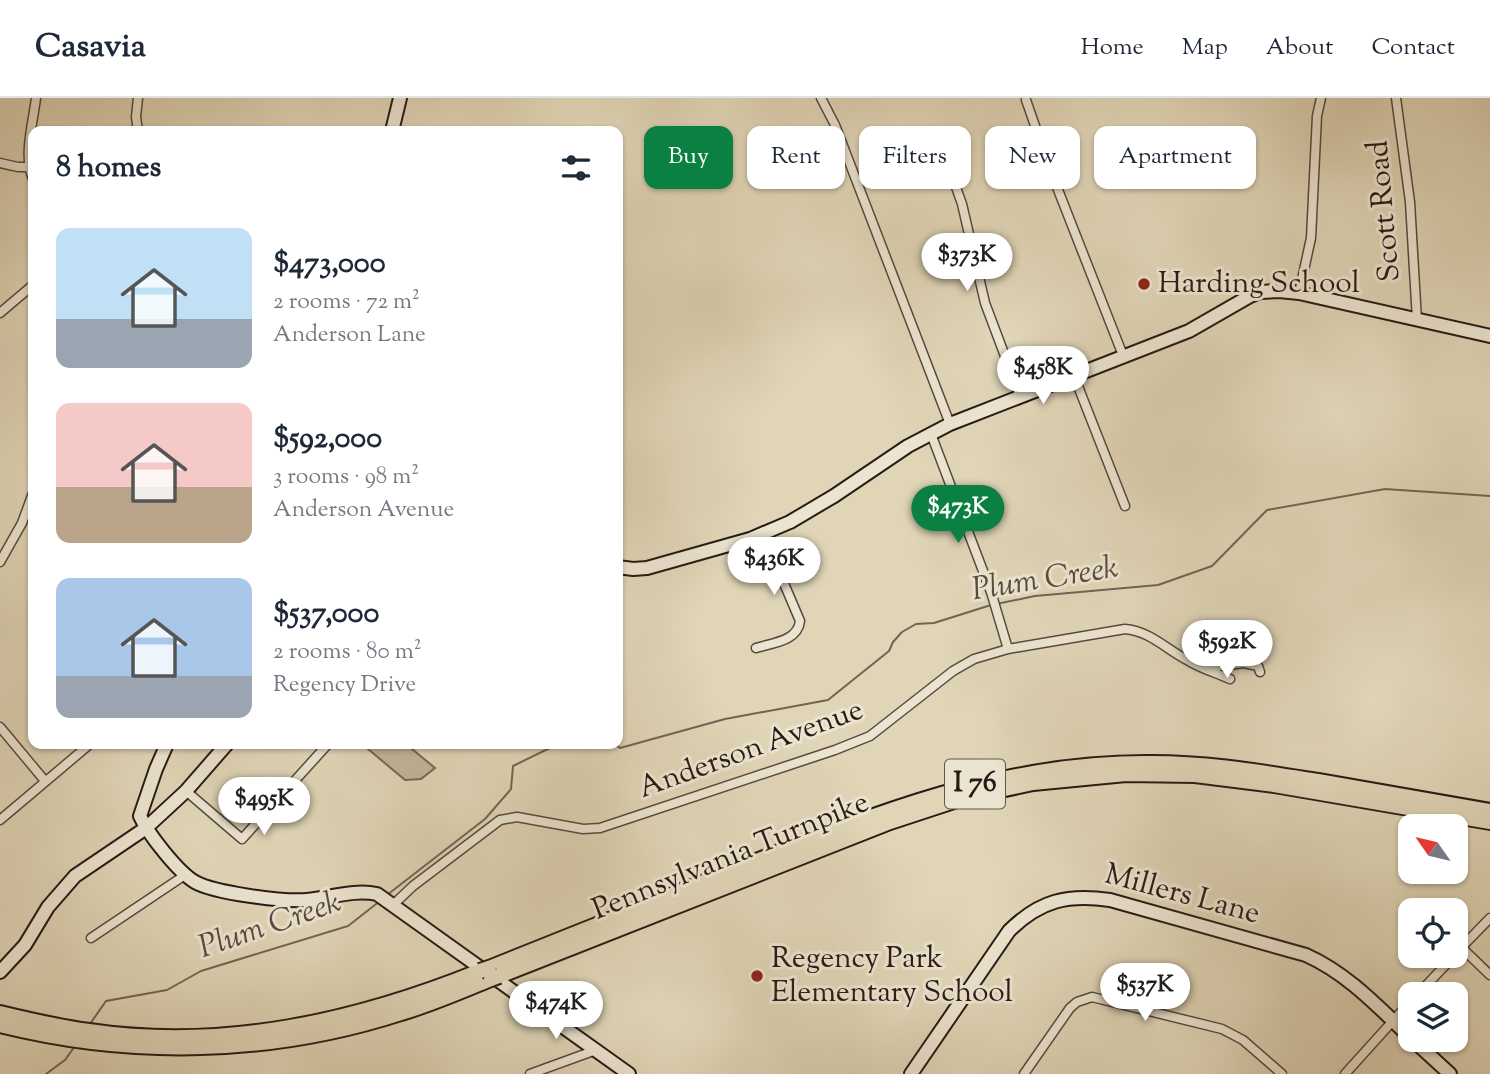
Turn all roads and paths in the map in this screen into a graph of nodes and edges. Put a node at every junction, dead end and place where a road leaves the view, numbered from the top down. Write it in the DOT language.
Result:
graph roads {
  1 [pos="36,98"];
  2 [pos="138,98"];
  3 [pos="400,98"];
  4 [pos="821,98"];
  5 [pos="1321,98"];
  6 [pos="1396,98"];
  7 [pos="1026,100"];
  8 [pos="33,126"];
  9 [pos="137,126"];
  10 [pos="393,126"];
  11 [pos="0,163"];
  12 [pos="28,167"];
  13 [pos="957,189"];
  14 [pos="28,289"];
  15 [pos="1299,293"];
  16 [pos="0,312"];
  17 [pos="1417,320"];
  18 [pos="1490,336"];
  19 [pos="1124,358"];
  20 [pos="1074,376"];
  21 [pos="1020,397"];
  22 [pos="950,424"];
  23 [pos="931,434"];
  24 [pos="1125,506"];
  25 [pos="28,507"];
  26 [pos="763,534"];
  27 [pos="0,562"];
  28 [pos="623,568"];
  29 [pos="756,648"];
  30 [pos="1008,649"];
  31 [pos="1205,668"];
  32 [pos="1260,672"];
  33 [pos="1230,679"];
  34 [pos="0,727"];
  35 [pos="84,749"];
  36 [pos="165,749"];
  37 [pos="223,749"];
  38 [pos="324,749"];
  39 [pos="45,781"];
  40 [pos="186,791"];
  41 [pos="1490,811"];
  42 [pos="0,820"];
  43 [pos="1490,822"];
  44 [pos="146,828"];
  45 [pos="185,875"];
  46 [pos="387,900"];
  47 [pos="1490,918"];
  48 [pos="91,938"];
  49 [pos="1468,941"];
  50 [pos="1468,960"];
  51 [pos="3,964"];
  52 [pos="1442,968"];
  53 [pos="490,974"];
  54 [pos="1490,975"];
  55 [pos="1429,982"];
  56 [pos="0,1013"];
  57 [pos="1398,1015"];
  58 [pos="1393,1021"];
  59 [pos="0,1025"];
  60 [pos="1398,1025"];
  61 [pos="596,1050"];
  62 [pos="1427,1052"];
  63 [pos="530,1074"];
  64 [pos="629,1074"];
  65 [pos="911,1074"];
  66 [pos="1025,1074"];
  67 [pos="1282,1074"];
  68 [pos="1345,1074"];
  69 [pos="1450,1074"];
  1 -- 8 [label="street"];
  2 -- 9 [label="street"];
  3 -- 10 [label="street"];
  4 -- 22 [label="street"];
  5 -- 15 [label="street"];
  6 -- 17 [label="street, Scott Road"];
  7 -- 19 [label="street"];
  11 -- 12 [label="street"];
  13 -- 21 [label="street"];
  14 -- 16 [label="street"];
  15 -- 17 [label="street"];
  15 -- 19 [label="street"];
  17 -- 18 [label="street"];
  19 -- 20 [label="street"];
  20 -- 21 [label="street"];
  20 -- 24 [label="street"];
  21 -- 22 [label="street"];
  22 -- 23 [label="street"];
  23 -- 26 [label="street"];
  23 -- 30 [label="street"];
  25 -- 27 [label="street"];
  26 -- 28 [label="street"];
  26 -- 29 [label="street"];
  30 -- 31 [label="street, Anderson Avenue"];
  30 -- 46 [label="street, Anderson Avenue"];
  31 -- 32 [label="street"];
  31 -- 33 [label="street, Anderson Avenue"];
  34 -- 39 [label="street"];
  35 -- 39 [label="street"];
  36 -- 44 [label="street"];
  37 -- 40 [label="street"];
  38 -- 40 [label="street"];
  39 -- 42 [label="street"];
  40 -- 44 [label="street"];
  41 -- 53 [label="highway, Pennsylvania Turnpike / I 76"];
  43 -- 53 [label="highway, Pennsylvania Turnpike / I 76"];
  44 -- 45 [label="street"];
  44 -- 51 [label="street"];
  45 -- 46 [label="street"];
  45 -- 48 [label="street"];
  46 -- 61 [label="street"];
  47 -- 49 [label="street"];
  50 -- 54 [label="street"];
  52 -- 55 [label="street"];
  53 -- 56 [label="highway, Pennsylvania Turnpike / I 76"];
  53 -- 59 [label="highway, Pennsylvania Turnpike / I 76"];
  57 -- 58 [label="street"];
  58 -- 60 [label="street, Millers Lane"];
  58 -- 65 [label="street, Millers Lane"];
  58 -- 68 [label="street"];
  61 -- 63 [label="street"];
  61 -- 64 [label="street"];
  62 -- 69 [label="street, Millers Lane"];
  66 -- 67 [label="street"];
}
